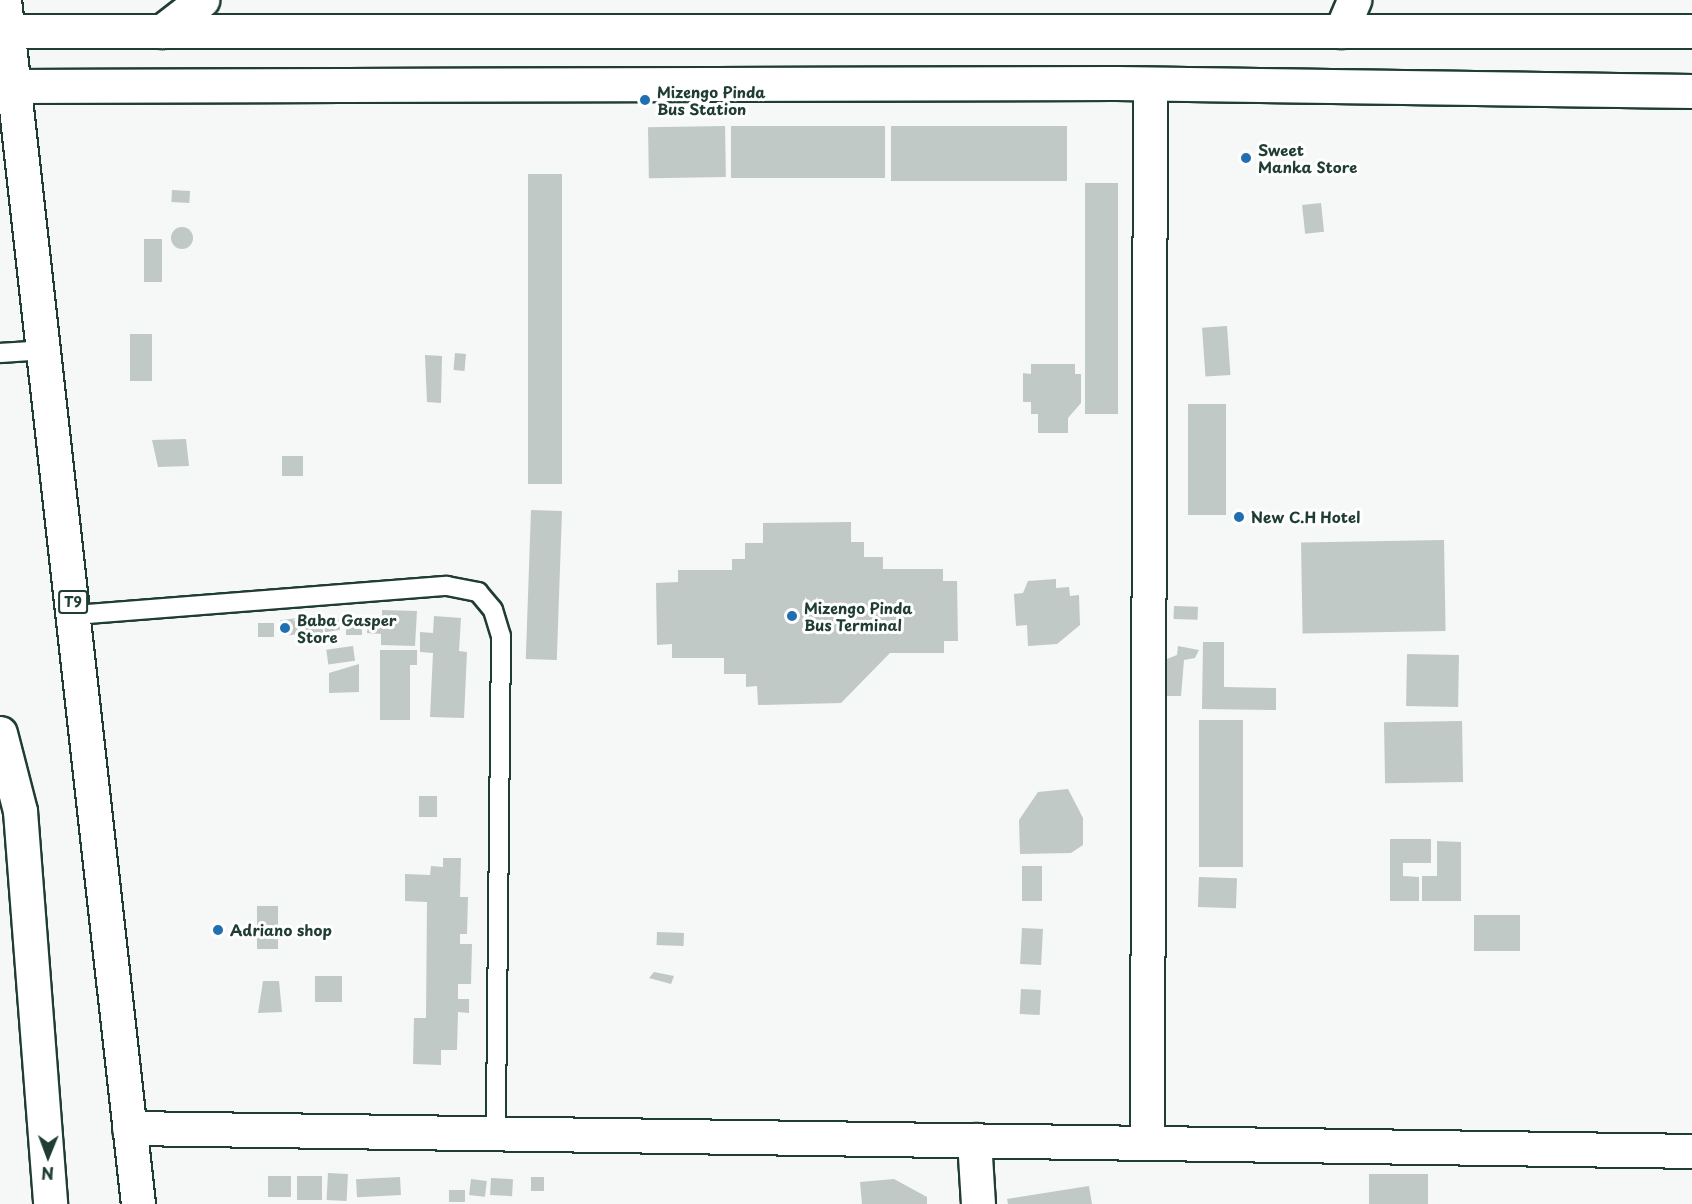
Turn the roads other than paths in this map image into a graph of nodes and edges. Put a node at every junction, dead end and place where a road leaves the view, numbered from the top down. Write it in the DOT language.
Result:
graph roads {
  1 [pos="202,0"];
  2 [pos="1354,0"];
  3 [pos="5,16"];
  4 [pos="162,31"];
  5 [pos="1341,31"];
  6 [pos="1692,31"];
  7 [pos="1150,84"];
  8 [pos="14,86"];
  9 [pos="1692,91"];
  10 [pos="47,350"];
  11 [pos="0,353"];
  12 [pos="75,615"];
  13 [pos="0,733"];
  14 [pos="129,1128"];
  15 [pos="496,1134"];
  16 [pos="974,1140"];
  17 [pos="1147,1140"];
  18 [pos="1692,1151"];
  19 [pos="50,1204"];
  20 [pos="138,1204"];
  21 [pos="978,1204"];
  1 -- 4 [label="main road"];
  2 -- 5 [label="main road"];
  3 -- 4 [label="main road"];
  3 -- 8 [label="main road, T9"];
  4 -- 5 [label="main road"];
  5 -- 6 [label="main road"];
  7 -- 8 [label="main road"];
  7 -- 9 [label="main road"];
  7 -- 17 [label="main road"];
  8 -- 10 [label="main road, T9"];
  10 -- 11 [label="lane"];
  10 -- 12 [label="main road, T9"];
  12 -- 14 [label="main road, T9"];
  12 -- 15 [label="lane"];
  13 -- 19 [label="main road"];
  14 -- 15 [label="main road"];
  14 -- 20 [label="main road, T9"];
  15 -- 16 [label="main road"];
  16 -- 17 [label="main road"];
  16 -- 21 [label="main road"];
  17 -- 18 [label="main road"];
}
